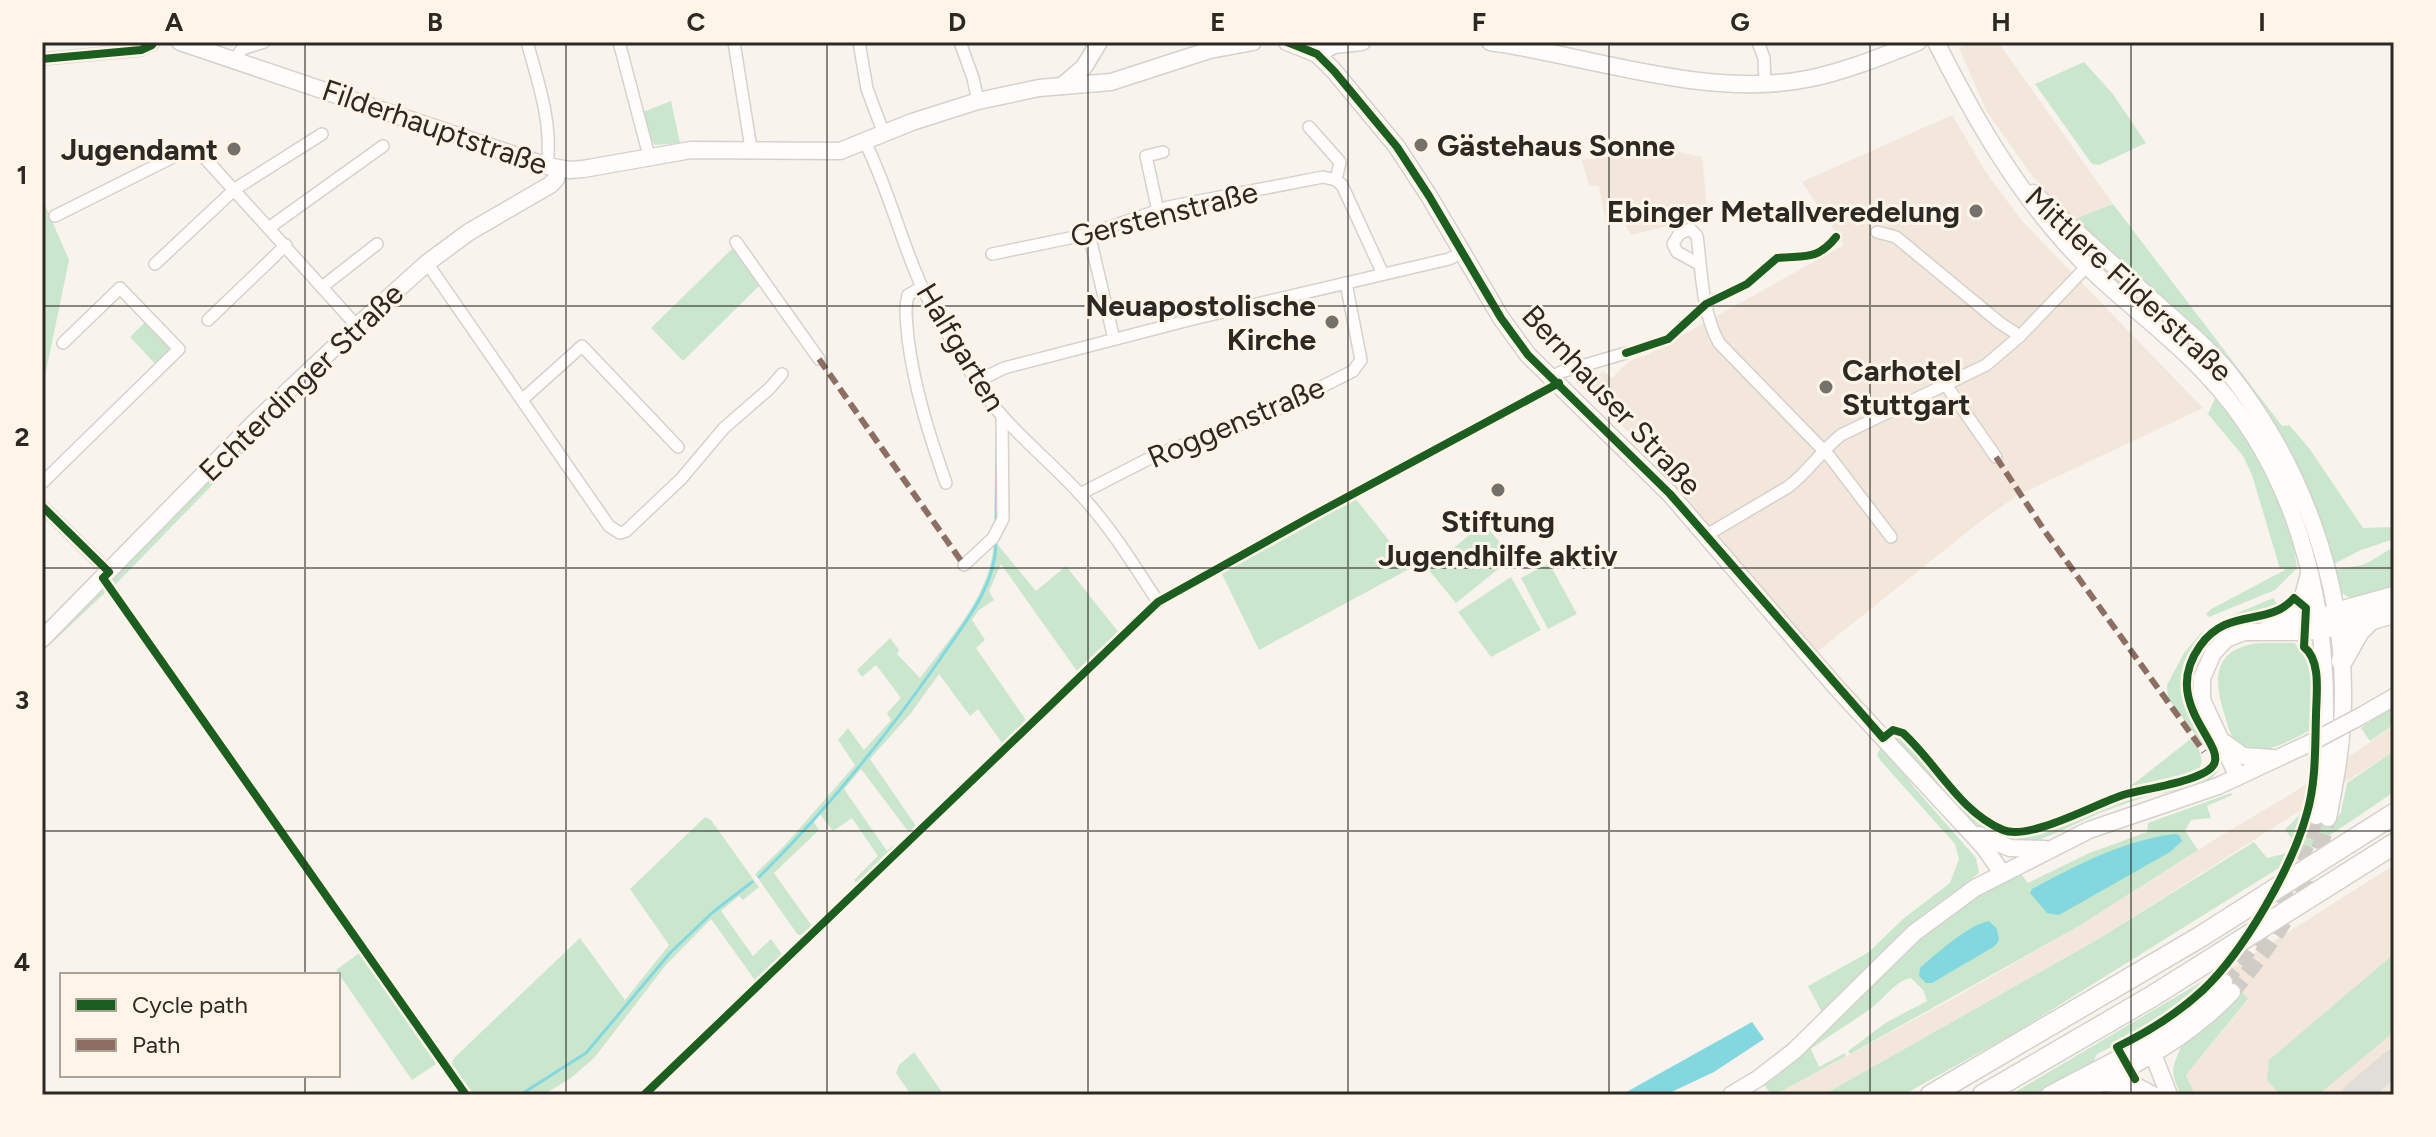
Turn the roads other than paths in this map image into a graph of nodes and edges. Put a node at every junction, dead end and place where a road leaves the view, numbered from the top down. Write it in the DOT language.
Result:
graph roads {
  1 [pos="154,42"];
  2 [pos="180,42"];
  3 [pos="264,42"];
  4 [pos="527,42"];
  5 [pos="619,42"];
  6 [pos="734,42"];
  7 [pos="859,42"];
  8 [pos="960,42"];
  9 [pos="1099,42"];
  10 [pos="1253,42"];
  11 [pos="1362,42"];
  12 [pos="1490,42"];
  13 [pos="1758,42"];
  14 [pos="1918,42"];
  15 [pos="1936,42"];
  16 [pos="1293,43"];
  17 [pos="1543,46"];
  18 [pos="1317,54"];
  19 [pos="42,59"];
  20 [pos="235,59"];
  21 [pos="1084,67"];
  22 [pos="1765,83"];
  23 [pos="1097,84"];
  24 [pos="1062,86"];
  25 [pos="978,101"];
  26 [pos="1309,127"];
  27 [pos="322,134"];
  28 [pos="884,134"];
  29 [pos="865,142"];
  30 [pos="383,146"];
  31 [pos="749,151"];
  32 [pos="1163,152"];
  33 [pos="649,156"];
  34 [pos="553,168"];
  35 [pos="2013,175"];
  36 [pos="1336,180"];
  37 [pos="235,189"];
  38 [pos="1158,211"];
  39 [pos="55,216"];
  40 [pos="270,227"];
  41 [pos="1877,232"];
  42 [pos="1089,234"];
  43 [pos="736,242"];
  44 [pos="377,244"];
  45 [pos="286,245"];
  46 [pos="1461,253"];
  47 [pos="2100,253"];
  48 [pos="992,254"];
  49 [pos="427,263"];
  50 [pos="155,264"];
  51 [pos="1699,264"];
  52 [pos="2087,267"];
  53 [pos="1383,274"];
  54 [pos="1346,283"];
  55 [pos="322,287"];
  56 [pos="922,287"];
  57 [pos="208,320"];
  58 [pos="357,326"];
  59 [pos="2020,336"];
  60 [pos="1114,339"];
  61 [pos="63,343"];
  62 [pos="1626,353"];
  63 [pos="819,359"];
  64 [pos="782,374"];
  65 [pos="1552,377"];
  66 [pos="976,382"];
  67 [pos="1946,385"];
  68 [pos="523,399"];
  69 [pos="1002,418"];
  70 [pos="678,447"];
  71 [pos="1823,450"];
  72 [pos="1996,457"];
  73 [pos="42,483"];
  74 [pos="946,483"];
  75 [pos="1080,494"];
  76 [pos="42,506"];
  77 [pos="1705,536"];
  78 [pos="1891,537"];
  79 [pos="964,565"];
  80 [pos="2310,569"];
  81 [pos="109,572"];
  82 [pos="2394,597"];
  83 [pos="1158,602"];
  84 [pos="2394,613"];
  85 [pos="2285,619"];
  86 [pos="2371,619"];
  87 [pos="2329,622"];
  88 [pos="2265,631"];
  89 [pos="42,639"];
  90 [pos="2342,661"];
  91 [pos="2394,697"];
  92 [pos="2223,742"];
  93 [pos="2279,758"];
  94 [pos="2238,777"];
  95 [pos="2394,807"];
  96 [pos="2385,819"];
  97 [pos="1969,830"];
  98 [pos="2394,844"];
  99 [pos="2051,848"];
  100 [pos="2002,873"];
  101 [pos="2228,987"];
  102 [pos="2143,1052"];
  103 [pos="2102,1083"];
  104 [pos="1731,1095"];
  105 [pos="1931,1095"];
  106 [pos="1983,1095"];
  107 [pos="2049,1095"];
  108 [pos="2079,1095"];
  109 [pos="2154,1095"];
  110 [pos="2169,1095"];
  1 -- 19 [label="street"];
  2 -- 20 [label="main road, Filderhauptstraße"];
  3 -- 20 [label="street"];
  4 -- 34 [label="street"];
  5 -- 33 [label="street"];
  6 -- 31 [label="street"];
  7 -- 28 [label="street"];
  8 -- 25 [label="street"];
  9 -- 21 [label="main road"];
  10 -- 23 [label="main road, Filderhauptstraße"];
  11 -- 18 [label="main road"];
  12 -- 17 [label="main road"];
  13 -- 22 [label="street"];
  14 -- 22 [label="main road"];
  15 -- 35 [label="main road, Mittlere Filderstraße"];
  16 -- 18 [label="main road, Bernhauser Straße"];
  17 -- 22 [label="main road"];
  18 -- 46 [label="main road, Bernhauser Straße"];
  20 -- 34 [label="main road, Filderhauptstraße"];
  21 -- 23 [label="main road"];
  21 -- 24 [label="main road"];
  23 -- 24 [label="main road, Filderhauptstraße"];
  24 -- 25 [label="main road, Filderhauptstraße"];
  25 -- 28 [label="main road, Filderhauptstraße"];
  26 -- 36 [label="street"];
  27 -- 37 [label="street"];
  28 -- 29 [label="main road, Filderhauptstraße"];
  29 -- 31 [label="main road, Filderhauptstraße"];
  29 -- 56 [label="street, Halfgarten"];
  30 -- 40 [label="street"];
  31 -- 33 [label="main road, Filderhauptstraße"];
  32 -- 38 [label="street"];
  33 -- 34 [label="main road, Filderhauptstraße"];
  34 -- 49 [label="main road, Echterdinger Straße"];
  35 -- 47 [label="main road, Mittlere Filderstraße"];
  35 -- 52 [label="main road, Mittlere Filderstraße"];
  36 -- 38 [label="street, Gerstenstraße"];
  36 -- 53 [label="street"];
  37 -- 39 [label="street"];
  37 -- 40 [label="street"];
  37 -- 50 [label="street"];
  38 -- 42 [label="street, Gerstenstraße"];
  40 -- 45 [label="street"];
  41 -- 59 [label="street"];
  42 -- 48 [label="street, Gerstenstraße"];
  42 -- 60 [label="street"];
  43 -- 63 [label="street"];
  44 -- 55 [label="street"];
  45 -- 55 [label="street"];
  45 -- 57 [label="street"];
  46 -- 53 [label="street"];
  46 -- 65 [label="main road, Bernhauser Straße"];
  47 -- 52 [label="street"];
  47 -- 87 [label="main road, Mittlere Filderstraße"];
  49 -- 58 [label="main road, Echterdinger Straße"];
  49 -- 68 [label="street"];
  51 -- 71 [label="street"];
  52 -- 59 [label="street"];
  52 -- 80 [label="main road, Mittlere Filderstraße"];
  53 -- 54 [label="street"];
  54 -- 60 [label="street"];
  54 -- 75 [label="street, Roggenstraße"];
  55 -- 58 [label="street"];
  56 -- 66 [label="street, Halfgarten"];
  56 -- 74 [label="street"];
  58 -- 81 [label="main road, Echterdinger Straße"];
  59 -- 67 [label="street"];
  60 -- 66 [label="street"];
  61 -- 73 [label="street"];
  62 -- 65 [label="street"];
  64 -- 68 [label="street"];
  65 -- 77 [label="main road, Bernhauser Straße"];
  66 -- 69 [label="street, Halfgarten"];
  67 -- 71 [label="street"];
  67 -- 72 [label="street"];
  68 -- 70 [label="street"];
  69 -- 75 [label="street, Halfgarten"];
  69 -- 79 [label="street"];
  71 -- 77 [label="street"];
  71 -- 78 [label="street"];
  75 -- 83 [label="street, Halfgarten"];
  76 -- 81 [label="street"];
  77 -- 97 [label="main road, Bernhauser Straße"];
  80 -- 85 [label="main road"];
  80 -- 87 [label="main road, Mittlere Filderstraße"];
  81 -- 89 [label="main road, Echterdinger Straße"];
  82 -- 87 [label="highway"];
  84 -- 86 [label="highway"];
  85 -- 87 [label="main road"];
  85 -- 88 [label="main road"];
  86 -- 87 [label="highway"];
  86 -- 90 [label="highway"];
  87 -- 88 [label="main road"];
  87 -- 90 [label="main road"];
  87 -- 90 [label="main road"];
  88 -- 92 [label="main road"];
  91 -- 93 [label="main road, bridge"];
  92 -- 93 [label="main road"];
  92 -- 94 [label="main road"];
  93 -- 94 [label="main road"];
  94 -- 99 [label="main road"];
  95 -- 96 [label="highway"];
  96 -- 105 [label="highway"];
  97 -- 99 [label="main road"];
  97 -- 100 [label="main road, Bernhauser Straße"];
  98 -- 106 [label="highway"];
  99 -- 100 [label="main road"];
  100 -- 104 [label="main road"];
  101 -- 102 [label="main road"];
  102 -- 103 [label="main road"];
  102 -- 107 [label="main road"];
  102 -- 109 [label="main road"];
  102 -- 110 [label="main road"];
  103 -- 108 [label="main road"];
  103 -- 109 [label="main road"];
}
